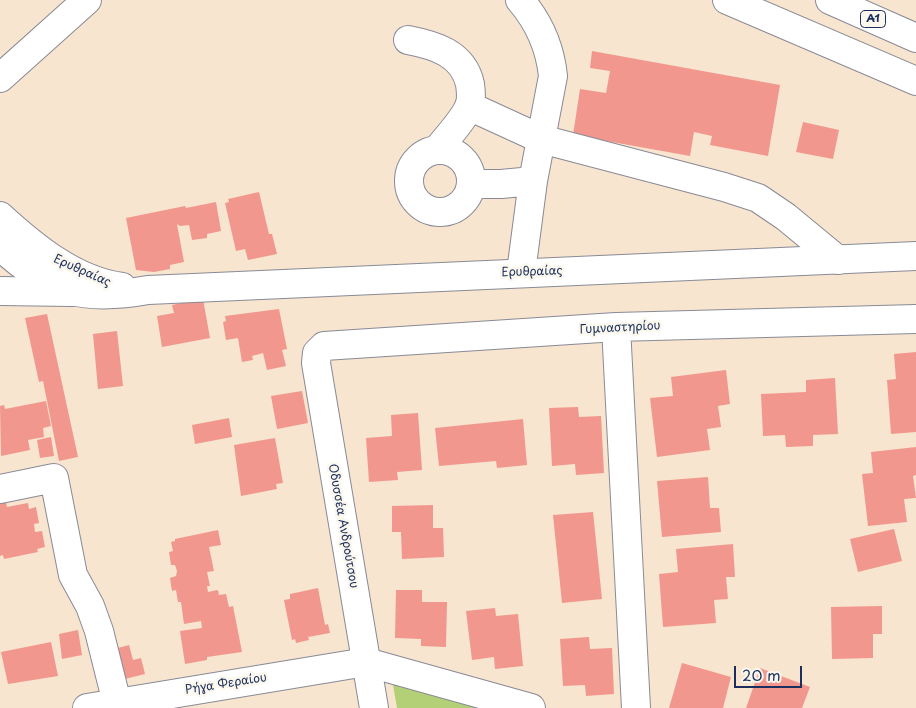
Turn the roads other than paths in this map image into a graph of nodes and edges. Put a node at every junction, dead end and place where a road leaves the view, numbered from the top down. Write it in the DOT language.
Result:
graph roads {
  1 [pos="87,0"];
  2 [pos="520,0"];
  3 [pos="727,0"];
  4 [pos="830,0"];
  5 [pos="916,38"];
  6 [pos="408,40"];
  7 [pos="0,78"];
  8 [pos="916,81"];
  9 [pos="470,106"];
  10 [pos="541,139"];
  11 [pos="437,150"];
  12 [pos="532,180"];
  13 [pos="472,184"];
  14 [pos="0,216"];
  15 [pos="0,246"];
  16 [pos="916,256"];
  17 [pos="838,260"];
  18 [pos="521,272"];
  19 [pos="0,290"];
  20 [pos="148,290"];
  21 [pos="72,292"];
  22 [pos="916,319"];
  23 [pos="616,327"];
  24 [pos="324,346"];
  25 [pos="0,489"];
  26 [pos="366,662"];
  27 [pos="133,703"];
  28 [pos="87,708"];
  29 [pos="374,708"];
  30 [pos="531,708"];
  31 [pos="636,708"];
  1 -- 7 [label="main road"];
  2 -- 10 [label="main road"];
  3 -- 8 [label="main road"];
  4 -- 5 [label="main road, Α1"];
  6 -- 9 [label="main road"];
  9 -- 10 [label="main road"];
  9 -- 11 [label="main road"];
  10 -- 12 [label="main road"];
  10 -- 17 [label="main road"];
  11 -- 13 [label="main road"];
  11 -- 13 [label="main road"];
  12 -- 13 [label="main road"];
  12 -- 18 [label="main road"];
  14 -- 20 [label="main road, Ερυθραίας"];
  15 -- 21 [label="main road, Ερυθραίας"];
  16 -- 17 [label="main road, Ερυθραίας"];
  17 -- 18 [label="main road, Ερυθραίας"];
  18 -- 20 [label="main road, Ερυθραίας"];
  19 -- 21 [label="main road, Ερυθραίας"];
  20 -- 21 [label="main road, Ερυθραίας"];
  22 -- 23 [label="main road, Γυμναστηρίου"];
  23 -- 24 [label="main road, Γυμναστηρίου"];
  23 -- 31 [label="main road"];
  24 -- 26 [label="main road, Οδυσσέα Ανδρούτσου"];
  25 -- 27 [label="main road"];
  26 -- 27 [label="main road, Ρήγα Φεραίου"];
  26 -- 29 [label="main road, Οδυσσέα Ανδρούτσου"];
  26 -- 30 [label="main road"];
  27 -- 28 [label="main road, Ρήγα Φεραίου"];
}
